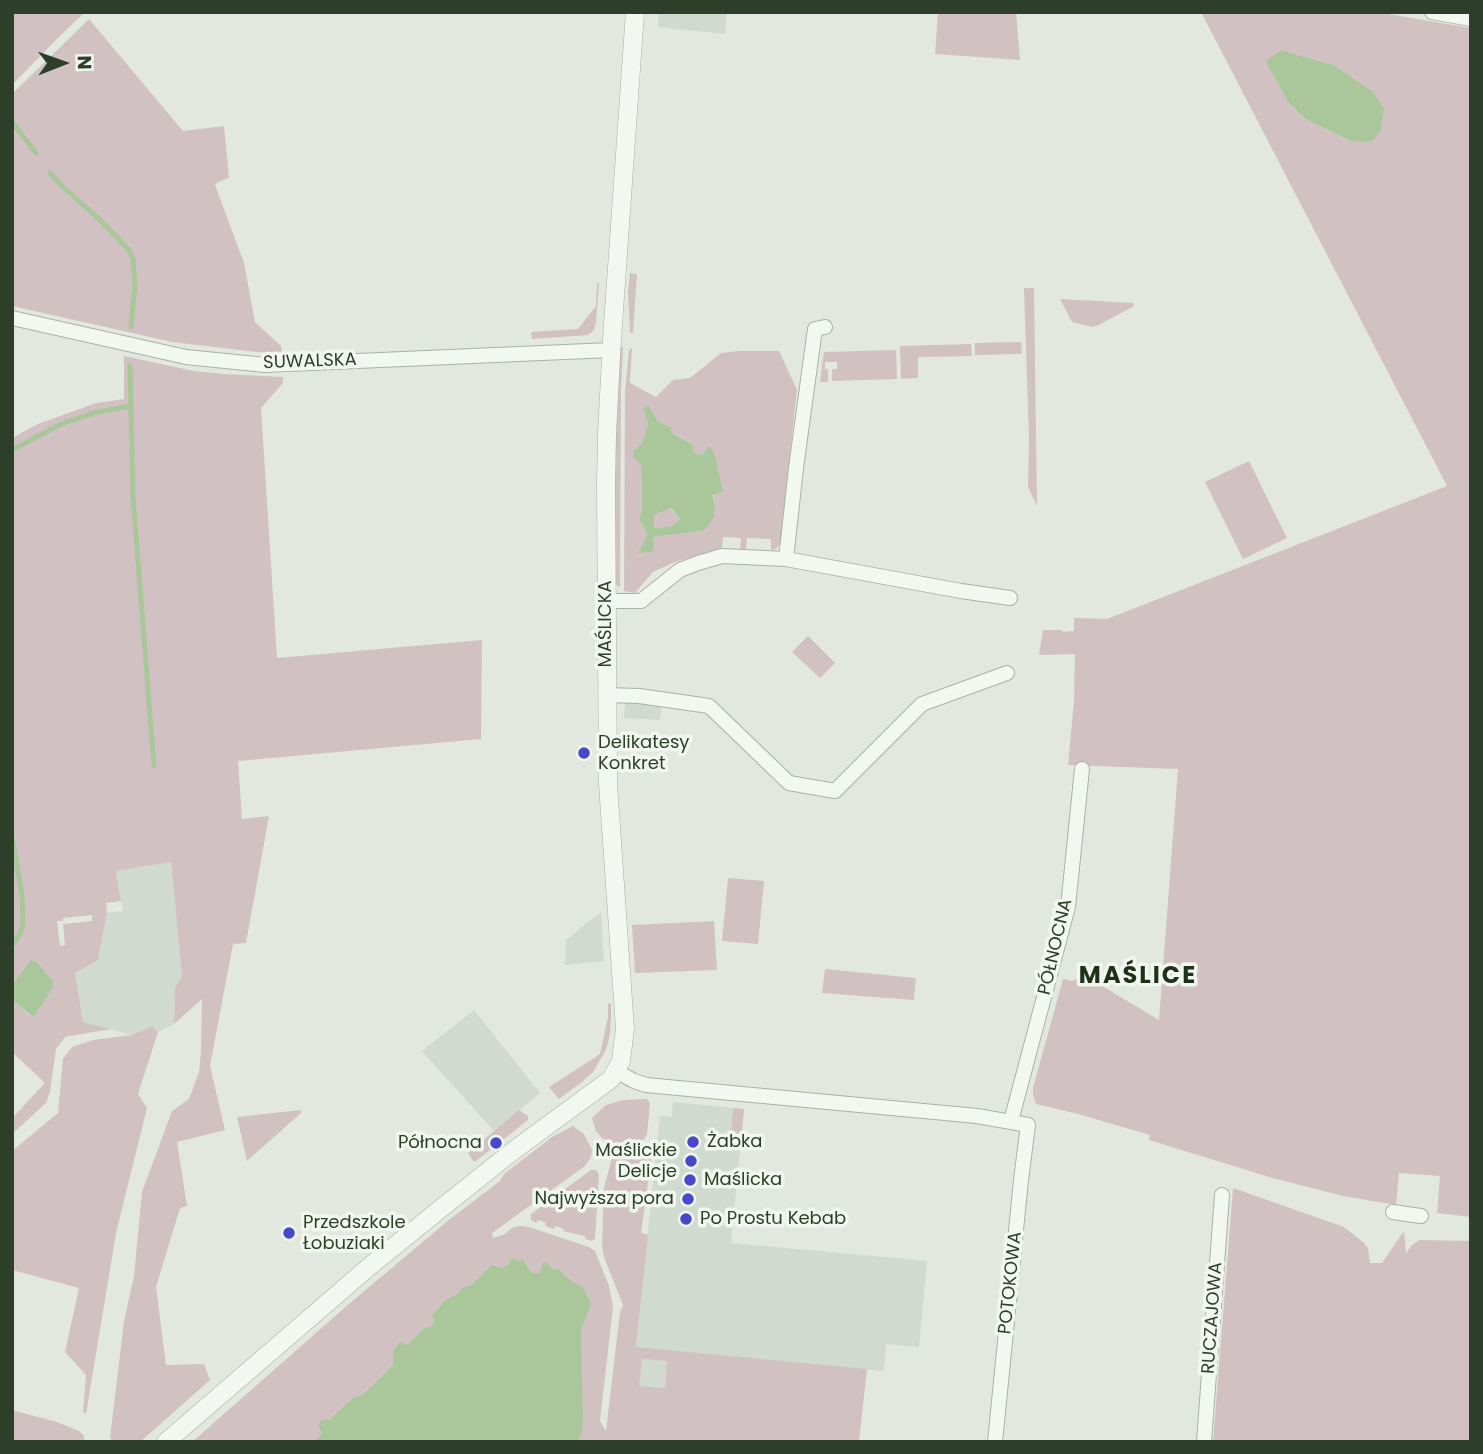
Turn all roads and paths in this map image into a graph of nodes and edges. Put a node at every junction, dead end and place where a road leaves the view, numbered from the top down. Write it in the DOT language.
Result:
graph roads {
  1 [pos="635,12"];
  2 [pos="1432,12"];
  3 [pos="1471,19"];
  4 [pos="12,318"];
  5 [pos="825,327"];
  6 [pos="611,349"];
  7 [pos="786,559"];
  8 [pos="1010,598"];
  9 [pos="606,601"];
  10 [pos="1007,673"];
  11 [pos="607,695"];
  12 [pos="1082,769"];
  13 [pos="617,1071"];
  14 [pos="1011,1121"];
  15 [pos="1222,1195"];
  16 [pos="1393,1212"];
  17 [pos="1421,1216"];
  18 [pos="166,1442"];
  19 [pos="995,1442"];
  20 [pos="1204,1442"];
  1 -- 6 [label="street, MAŚLICKA"];
  2 -- 3 [label="street"];
  4 -- 6 [label="street, SUWALSKA"];
  5 -- 7 [label="street"];
  6 -- 9 [label="street, MAŚLICKA"];
  7 -- 8 [label="street"];
  7 -- 9 [label="street"];
  9 -- 11 [label="street, MAŚLICKA"];
  10 -- 11 [label="street"];
  11 -- 13 [label="street, MAŚLICKA"];
  12 -- 14 [label="street, PÓŁNOCNA"];
  13 -- 14 [label="street"];
  13 -- 18 [label="street"];
  14 -- 19 [label="street, POTOKOWA"];
  15 -- 20 [label="street, RUCZAJOWA"];
  16 -- 17 [label="street"];
}
